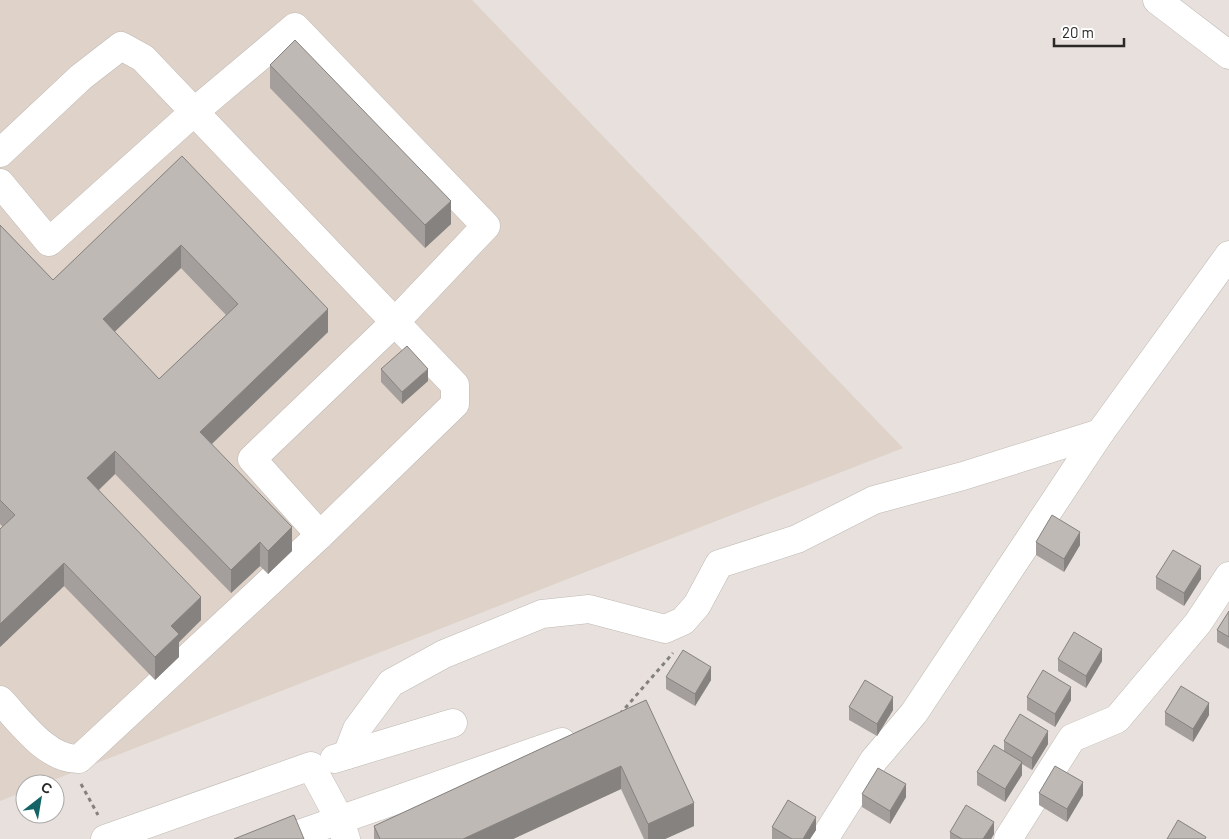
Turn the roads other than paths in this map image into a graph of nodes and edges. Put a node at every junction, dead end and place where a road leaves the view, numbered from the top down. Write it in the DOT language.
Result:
graph roads {
  1 [pos="1157,0"];
  2 [pos="1229,55"];
  3 [pos="194,112"];
  4 [pos="0,153"];
  5 [pos="0,183"];
  6 [pos="1229,255"];
  7 [pos="395,322"];
  8 [pos="1100,434"];
  9 [pos="320,535"];
  10 [pos="1229,576"];
  11 [pos="0,700"];
  12 [pos="453,723"];
  13 [pos="581,735"];
  14 [pos="347,755"];
  15 [pos="312,766"];
  16 [pos="343,829"];
  17 [pos="108,838"];
  18 [pos="285,839"];
  19 [pos="824,839"];
  20 [pos="1008,839"];
  1 -- 2 [label="street"];
  3 -- 4 [label="street"];
  3 -- 5 [label="street"];
  3 -- 7 [label="street"];
  3 -- 7 [label="street"];
  6 -- 8 [label="street"];
  7 -- 9 [label="street"];
  7 -- 9 [label="street"];
  8 -- 14 [label="street"];
  8 -- 19 [label="street"];
  9 -- 11 [label="street"];
  10 -- 20 [label="street"];
  12 -- 14 [label="street"];
  13 -- 16 [label="street"];
  14 -- 15 [label="street"];
  15 -- 16 [label="street"];
  15 -- 17 [label="street"];
  16 -- 18 [label="street"];
}
